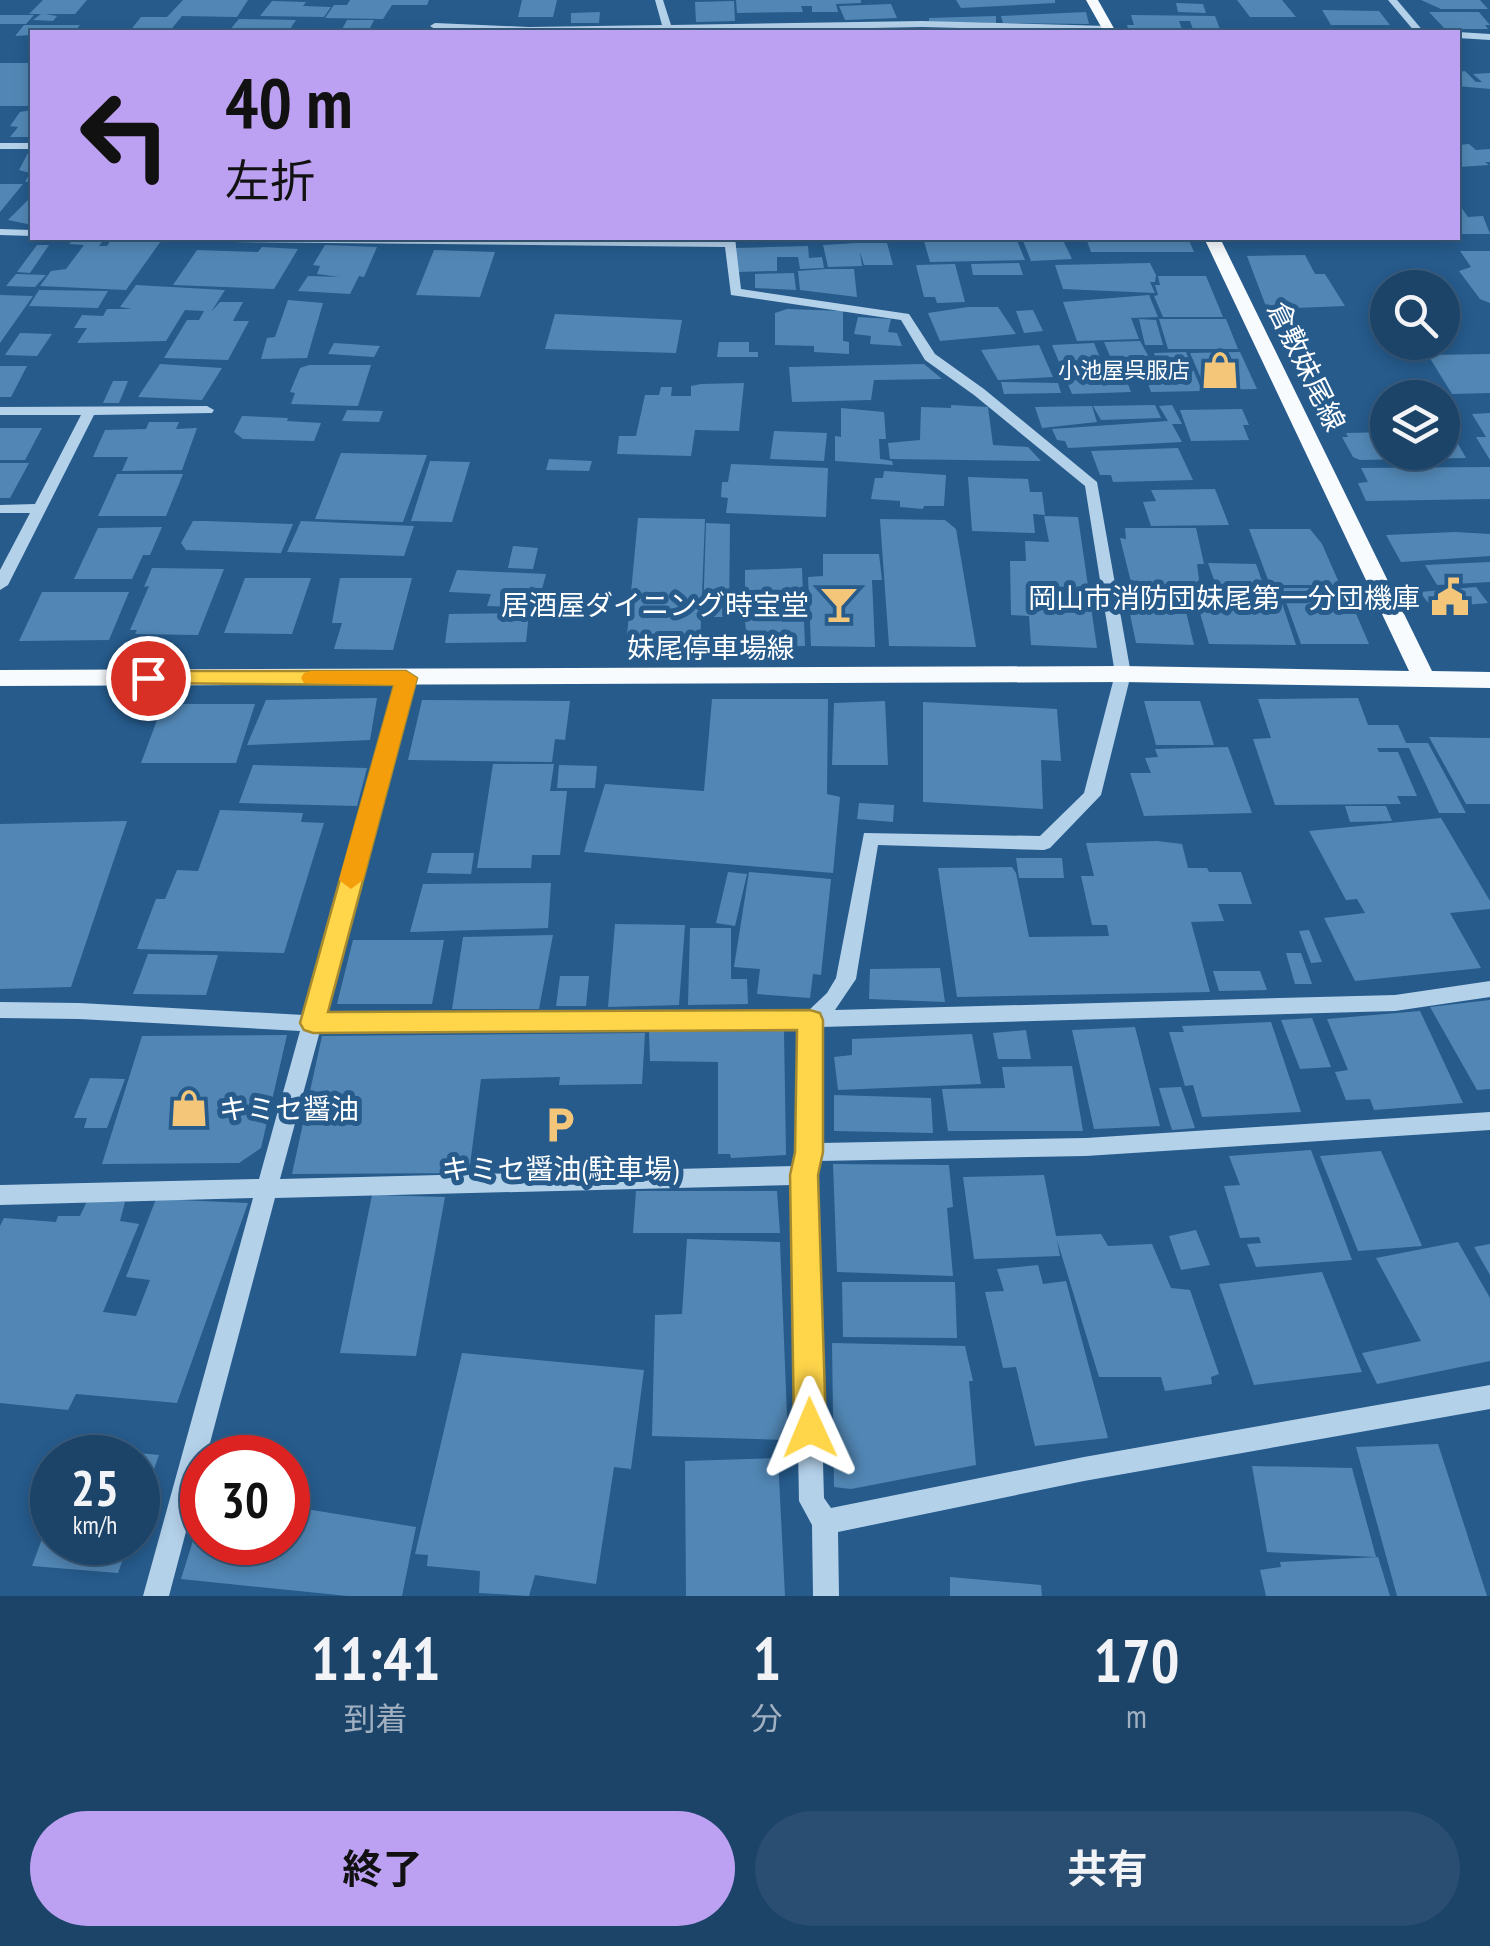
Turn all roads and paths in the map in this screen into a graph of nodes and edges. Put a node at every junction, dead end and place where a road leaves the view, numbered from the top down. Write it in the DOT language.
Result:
graph roads {
  1 [pos="660,0"];
  2 [pos="1092,0"];
  3 [pos="1392,0"];
  4 [pos="435,26"];
  5 [pos="622,30"];
  6 [pos="669,30"];
  7 [pos="705,30"];
  8 [pos="1108,30"];
  9 [pos="1418,30"];
  10 [pos="1460,35"];
  11 [pos="1490,37"];
  12 [pos="0,146"];
  13 [pos="30,146"];
  14 [pos="0,232"];
  15 [pos="30,234"];
  16 [pos="533,240"];
  17 [pos="1213,240"];
  18 [pos="731,241"];
  19 [pos="90,410"];
  20 [pos="208,410"];
  21 [pos="0,411"];
  22 [pos="40,508"];
  23 [pos="0,509"];
  24 [pos="0,585"];
  25 [pos="1123,674"];
  26 [pos="1423,677"];
  27 [pos="0,678"];
  28 [pos="406,678"];
  29 [pos="1490,680"];
  30 [pos="1490,989"];
  31 [pos="0,1010"];
  32 [pos="810,1020"];
  33 [pos="313,1023"];
  34 [pos="1490,1121"];
  35 [pos="809,1152"];
  36 [pos="804,1175"];
  37 [pos="269,1186"];
  38 [pos="0,1195"];
  39 [pos="1490,1397"];
  40 [pos="825,1522"];
  41 [pos="156,1596"];
  42 [pos="826,1596"];
  1 -- 6 [label="street"];
  2 -- 8 [label="main road"];
  3 -- 9 [label="street"];
  4 -- 5 [label="street"];
  7 -- 8 [label="street"];
  10 -- 11 [label="street"];
  12 -- 13 [label="street"];
  14 -- 15 [label="street"];
  16 -- 18 [label="street"];
  17 -- 26 [label="main road, 倉敷妹尾線"];
  18 -- 25 [label="street"];
  19 -- 20 [label="street"];
  19 -- 21 [label="street"];
  19 -- 22 [label="street"];
  22 -- 23 [label="street"];
  22 -- 24 [label="street"];
  25 -- 26 [label="main road, 妹尾停車場線"];
  25 -- 28 [label="main road, 妹尾停車場線"];
  25 -- 32 [label="street"];
  26 -- 29 [label="main road"];
  27 -- 28 [label="main road, 妹尾停車場線"];
  28 -- 33 [label="street"];
  30 -- 32 [label="street"];
  31 -- 33 [label="street"];
  32 -- 33 [label="street"];
  32 -- 35 [label="street"];
  33 -- 37 [label="street"];
  34 -- 35 [label="street"];
  35 -- 36 [label="street"];
  36 -- 37 [label="street"];
  36 -- 40 [label="street"];
  37 -- 38 [label="street"];
  37 -- 41 [label="street"];
  39 -- 40 [label="street"];
  40 -- 42 [label="street"];
}
